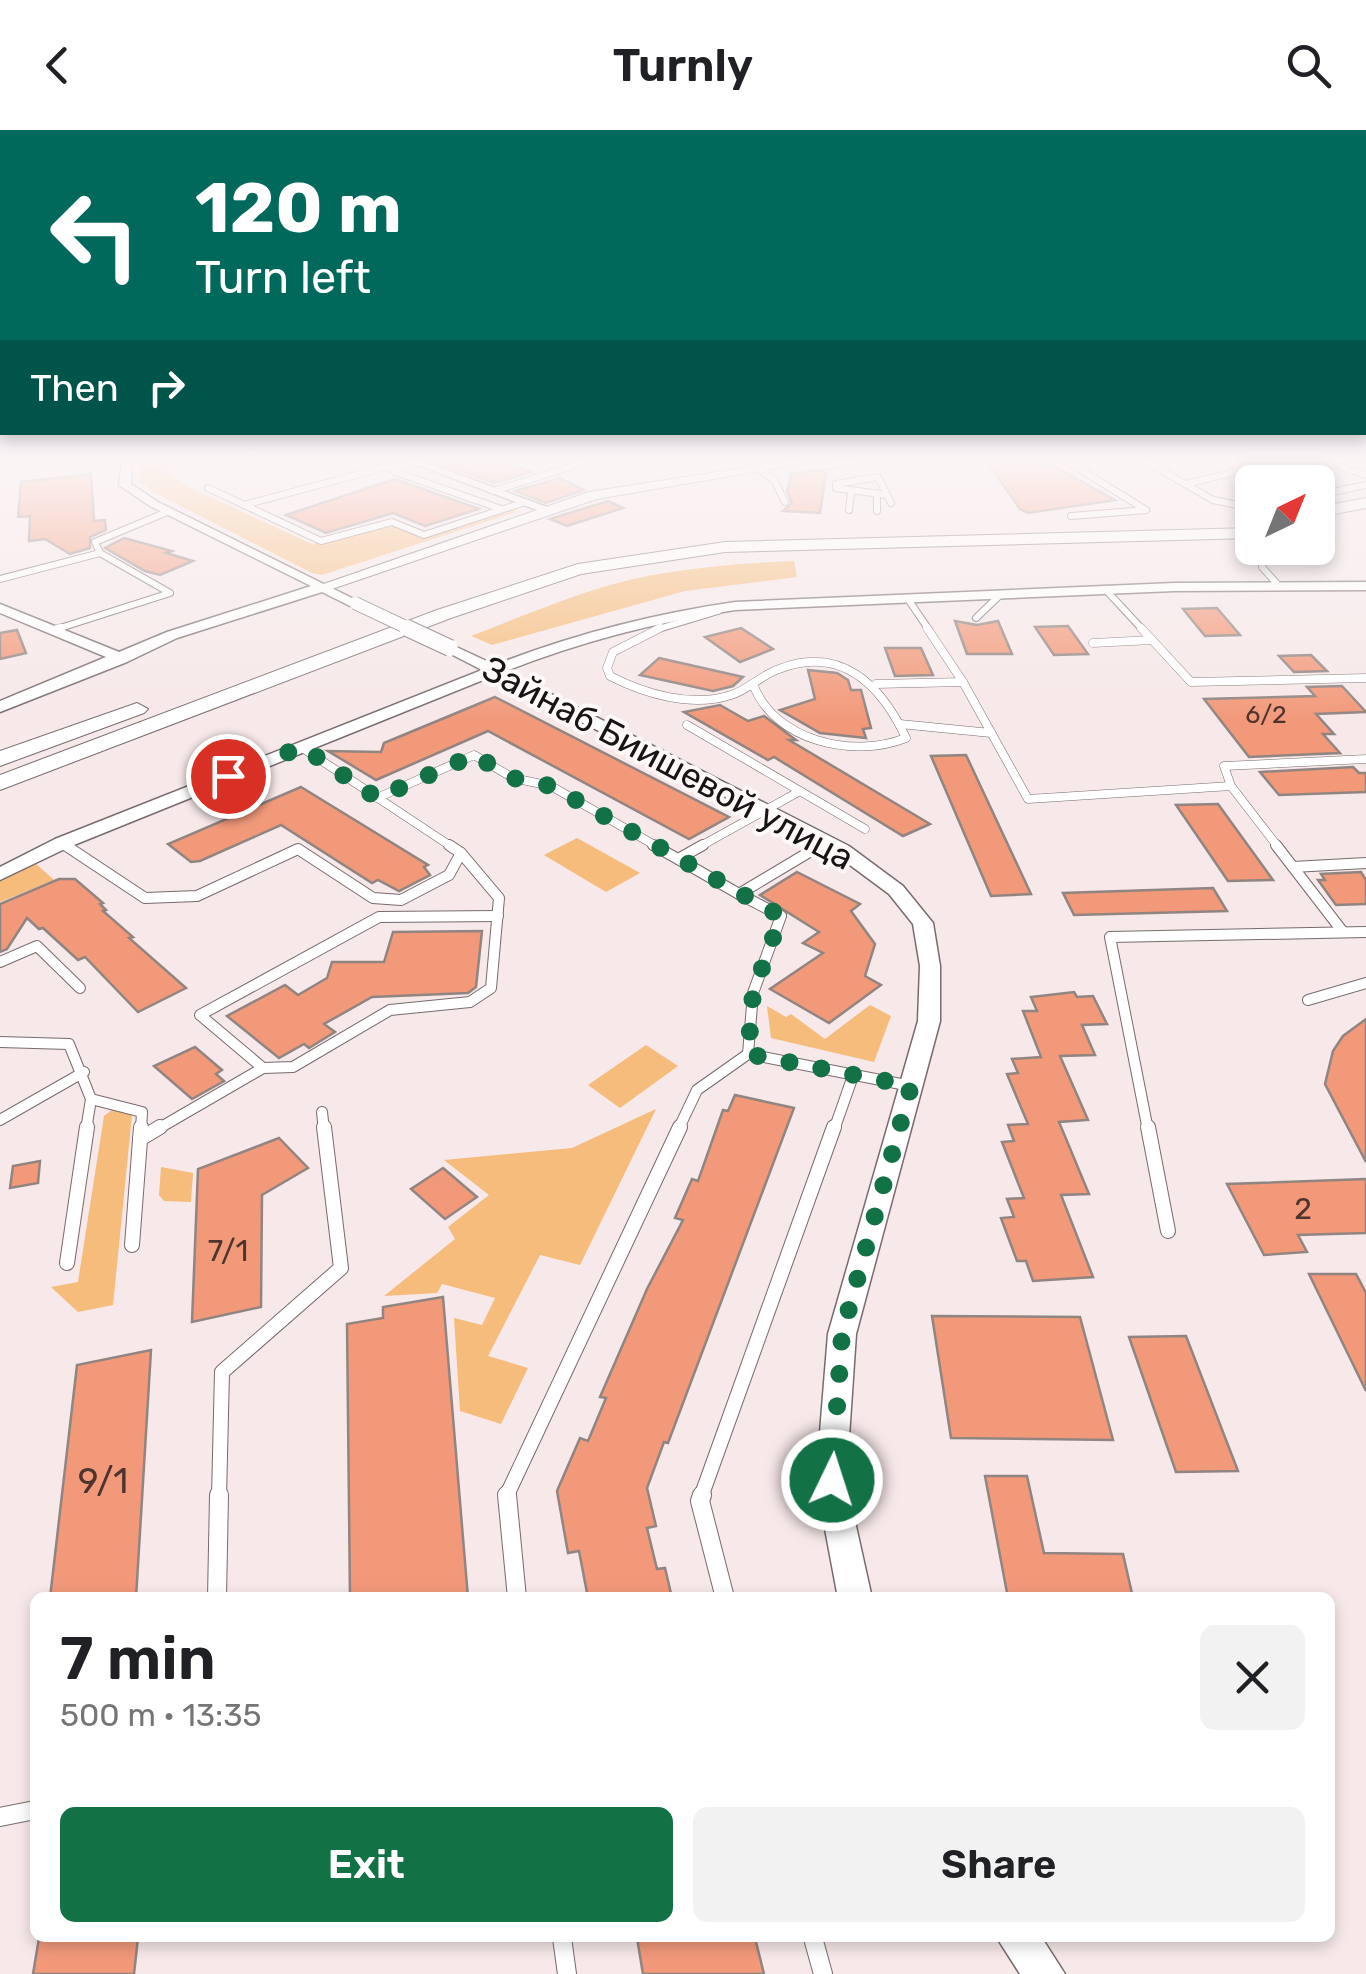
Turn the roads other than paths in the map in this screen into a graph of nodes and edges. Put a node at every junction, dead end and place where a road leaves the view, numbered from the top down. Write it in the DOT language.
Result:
graph roads {
  1 [pos="98,548"];
  2 [pos="242,548"];
  3 [pos="437,548"];
  4 [pos="628,548"];
  5 [pos="724,548"];
  6 [pos="100,553"];
  7 [pos="1262,567"];
  8 [pos="0,579"];
  9 [pos="1279,586"];
  10 [pos="1366,586"];
  11 [pos="323,587"];
  12 [pos="1106,589"];
  13 [pos="1000,594"];
  14 [pos="908,599"];
  15 [pos="735,606"];
  16 [pos="0,608"];
  17 [pos="28,617"];
  18 [pos="976,618"];
  19 [pos="0,624"];
  20 [pos="57,629"];
  21 [pos="1152,640"];
  22 [pos="1093,643"];
  23 [pos="122,659"];
  24 [pos="495,670"];
  25 [pos="1366,678"];
  26 [pos="963,682"];
  27 [pos="753,684"];
  28 [pos="876,684"];
  29 [pos="0,708"];
  30 [pos="687,724"];
  31 [pos="900,724"];
  32 [pos="991,733"];
  33 [pos="302,747"];
  34 [pos="0,759"];
  35 [pos="1366,759"];
  36 [pos="0,783"];
  37 [pos="1231,786"];
  38 [pos="800,792"];
  39 [pos="377,798"];
  40 [pos="765,810"];
  41 [pos="865,829"];
  42 [pos="826,842"];
  43 [pos="62,843"];
  44 [pos="461,853"];
  45 [pos="678,859"];
  46 [pos="1366,863"];
  47 [pos="1293,867"];
  48 [pos="0,874"];
  49 [pos="739,894"];
  50 [pos="498,916"];
  51 [pos="1343,932"];
  52 [pos="1366,932"];
  53 [pos="0,962"];
  54 [pos="1366,984"];
  55 [pos="80,988"];
  56 [pos="1308,1000"];
  57 [pos="0,1042"];
  58 [pos="748,1054"];
  59 [pos="264,1068"];
  60 [pos="84,1072"];
  61 [pos="854,1074"];
  62 [pos="911,1086"];
  63 [pos="91,1099"];
  64 [pos="322,1112"];
  65 [pos="0,1120"];
  66 [pos="140,1139"];
  67 [pos="1168,1231"];
  68 [pos="132,1245"];
  69 [pos="67,1263"];
  70 [pos="217,1592"];
  71 [pos="516,1592"];
  72 [pos="723,1592"];
  73 [pos="855,1592"];
  74 [pos="30,1811"];
  75 [pos="0,1818"];
  76 [pos="563,1942"];
  77 [pos="815,1942"];
  78 [pos="1020,1942"];
  79 [pos="567,1974"];
  80 [pos="823,1974"];
  81 [pos="1045,1974"];
  1 -- 6 [label="lane"];
  2 -- 11 [label="street, Зайнаб Биишевой улица"];
  3 -- 11 [label="street"];
  4 -- 34 [label="main road"];
  5 -- 36 [label="main road"];
  6 -- 8 [label="lane"];
  6 -- 20 [label="lane"];
  7 -- 9 [label="lane"];
  9 -- 10 [label="street"];
  9 -- 12 [label="street"];
  11 -- 23 [label="street"];
  11 -- 24 [label="street, Зайнаб Биишевой улица, bridge"];
  12 -- 13 [label="street"];
  12 -- 21 [label="lane"];
  13 -- 14 [label="street"];
  13 -- 18 [label="lane"];
  14 -- 15 [label="street"];
  14 -- 26 [label="lane"];
  15 -- 24 [label="street"];
  15 -- 27 [label="lane"];
  16 -- 17 [label="street"];
  17 -- 19 [label="street"];
  17 -- 20 [label="street"];
  20 -- 23 [label="street"];
  21 -- 22 [label="lane"];
  21 -- 25 [label="lane"];
  23 -- 29 [label="street"];
  24 -- 33 [label="street"];
  24 -- 40 [label="street, Зайнаб Биишевой улица"];
  26 -- 28 [label="lane"];
  26 -- 32 [label="lane"];
  27 -- 28 [label="lane"];
  27 -- 31 [label="lane"];
  28 -- 31 [label="lane"];
  30 -- 38 [label="lane"];
  31 -- 32 [label="lane"];
  32 -- 37 [label="lane"];
  33 -- 39 [label="lane"];
  33 -- 43 [label="street"];
  35 -- 37 [label="lane"];
  37 -- 47 [label="lane"];
  38 -- 40 [label="lane"];
  38 -- 41 [label="lane"];
  39 -- 44 [label="lane"];
  39 -- 45 [label="lane"];
  40 -- 42 [label="street, Зайнаб Биишевой улица"];
  40 -- 45 [label="lane"];
  42 -- 49 [label="lane"];
  42 -- 62 [label="street, Зайнаб Биишевой улица"];
  43 -- 44 [label="lane"];
  43 -- 48 [label="street"];
  44 -- 50 [label="lane"];
  45 -- 49 [label="lane"];
  46 -- 47 [label="lane"];
  47 -- 51 [label="lane"];
  49 -- 58 [label="lane"];
  50 -- 59 [label="lane"];
  50 -- 59 [label="lane"];
  51 -- 52 [label="lane"];
  51 -- 67 [label="lane"];
  53 -- 55 [label="lane"];
  54 -- 56 [label="lane"];
  57 -- 60 [label="lane"];
  58 -- 61 [label="lane"];
  58 -- 71 [label="lane"];
  59 -- 66 [label="lane"];
  60 -- 63 [label="lane"];
  60 -- 65 [label="lane"];
  61 -- 62 [label="lane"];
  61 -- 72 [label="lane"];
  62 -- 73 [label="street, Зайнаб Биишевой улица"];
  63 -- 66 [label="lane"];
  63 -- 69 [label="lane"];
  64 -- 70 [label="lane"];
  66 -- 68 [label="lane"];
  74 -- 75 [label="lane"];
  76 -- 79 [label="lane"];
  77 -- 80 [label="lane"];
  78 -- 81 [label="street"];
}
